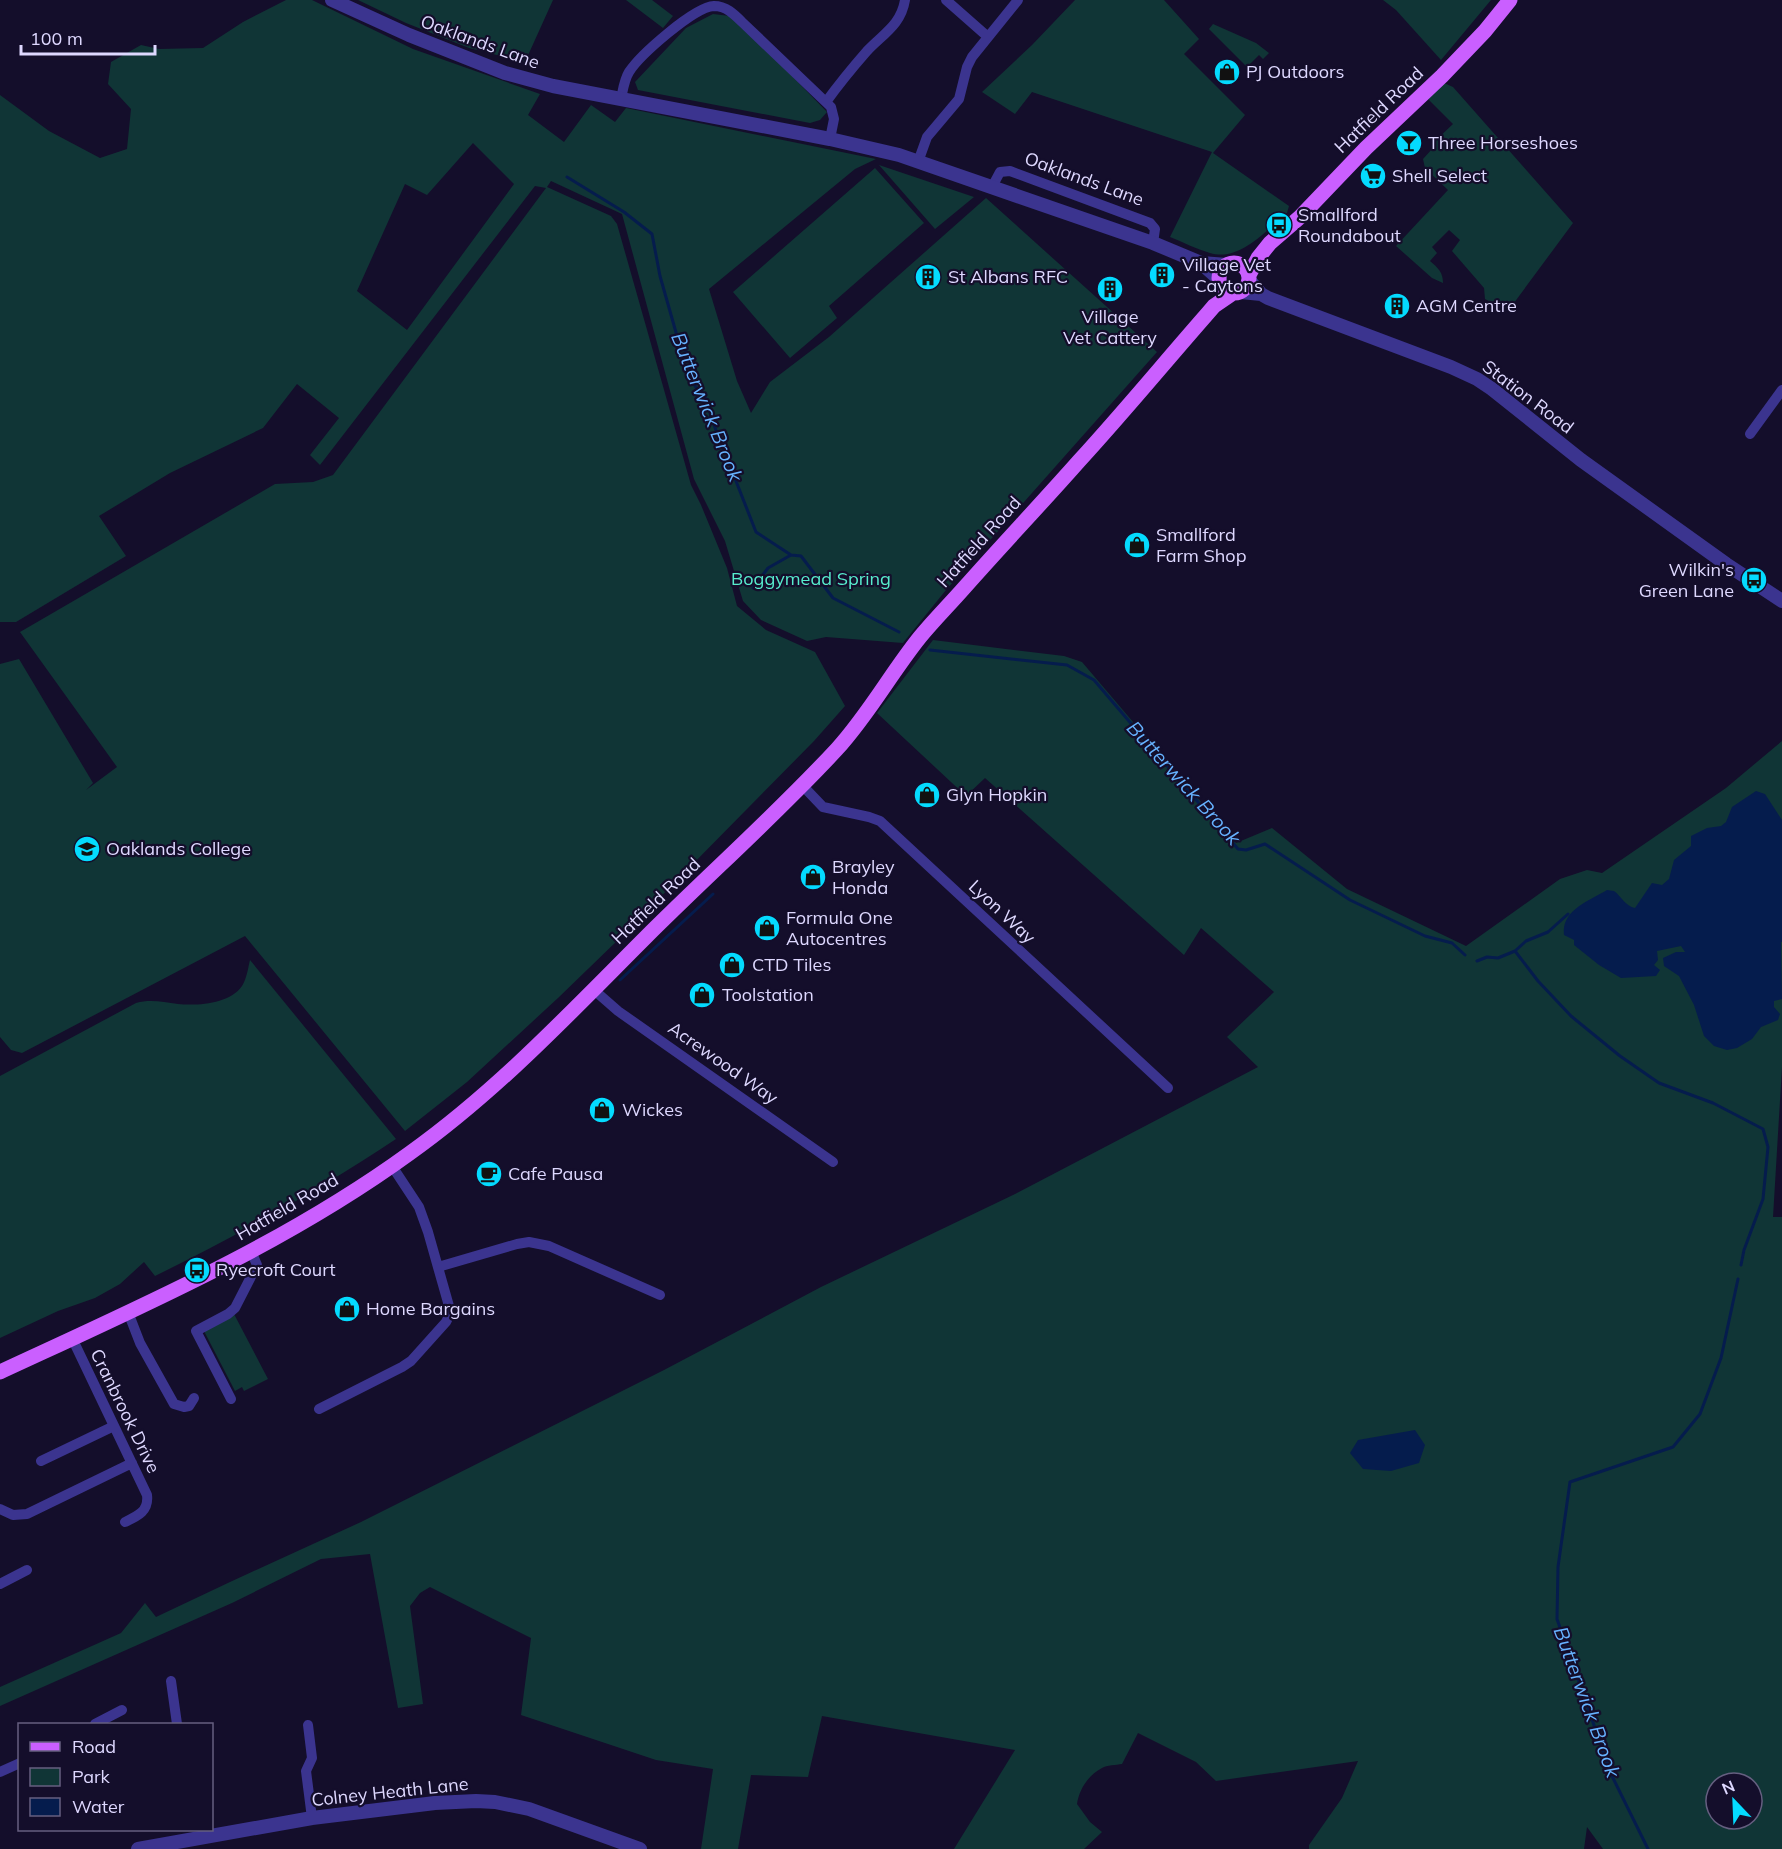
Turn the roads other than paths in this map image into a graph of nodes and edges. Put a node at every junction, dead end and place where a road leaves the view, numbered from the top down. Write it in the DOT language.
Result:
graph roads {
  1 [pos="332,0"];
  2 [pos="905,0"];
  3 [pos="946,0"];
  4 [pos="1018,0"];
  5 [pos="1510,0"];
  6 [pos="707,4"];
  7 [pos="988,37"];
  8 [pos="621,99"];
  9 [pos="826,102"];
  10 [pos="830,139"];
  11 [pos="918,162"];
  12 [pos="992,187"];
  13 [pos="1153,243"];
  14 [pos="1270,243"];
  15 [pos="1201,263"];
  16 [pos="1231,264"];
  17 [pos="1219,280"];
  18 [pos="1243,285"];
  19 [pos="1214,306"];
  20 [pos="1782,390"];
  21 [pos="1750,434"];
  22 [pos="1782,602"];
  23 [pos="802,785"];
  24 [pos="594,990"];
  25 [pos="1168,1088"];
  26 [pos="833,1162"];
  27 [pos="392,1167"];
  28 [pos="256,1263"];
  29 [pos="438,1266"];
  30 [pos="660,1295"];
  31 [pos="128,1312"];
  32 [pos="72,1338"];
  33 [pos="0,1372"];
  34 [pos="194,1398"];
  35 [pos="231,1399"];
  36 [pos="319,1409"];
  37 [pos="114,1426"];
  38 [pos="41,1461"];
  39 [pos="132,1463"];
  40 [pos="0,1509"];
  41 [pos="125,1522"];
  42 [pos="27,1570"];
  43 [pos="0,1584"];
  44 [pos="171,1681"];
  45 [pos="122,1710"];
  46 [pos="99,1723"];
  47 [pos="177,1723"];
  48 [pos="308,1725"];
  49 [pos="18,1764"];
  50 [pos="0,1772"];
  51 [pos="312,1818"];
  52 [pos="190,1835"];
  53 [pos="138,1849"];
  54 [pos="640,1849"];
  1 -- 8 [label="street, Oaklands Lane"];
  2 -- 9 [label="street"];
  3 -- 7 [label="street"];
  4 -- 7 [label="street"];
  5 -- 14 [label="main road, Hatfield Road"];
  6 -- 8 [label="street"];
  6 -- 9 [label="street"];
  7 -- 11 [label="street"];
  8 -- 10 [label="street, Oaklands Lane"];
  9 -- 10 [label="street"];
  10 -- 11 [label="street, Oaklands Lane"];
  11 -- 12 [label="street, Oaklands Lane"];
  12 -- 13 [label="street, Oaklands Lane"];
  12 -- 13 [label="street, Oaklands Lane"];
  13 -- 15 [label="street, Oaklands Lane"];
  14 -- 16 [label="main road, Hatfield Road"];
  14 -- 18 [label="main road, Hatfield Road"];
  15 -- 16 [label="street, Oaklands Lane"];
  15 -- 17 [label="street, Oaklands Lane"];
  16 -- 17 [label="main road"];
  16 -- 18 [label="main road"];
  17 -- 18 [label="main road"];
  17 -- 19 [label="main road, Hatfield Road"];
  18 -- 19 [label="main road, Hatfield Road"];
  18 -- 22 [label="street, Station Road"];
  19 -- 23 [label="main road, Hatfield Road"];
  20 -- 21 [label="street"];
  23 -- 24 [label="main road, Hatfield Road"];
  23 -- 25 [label="street, Lyon Way"];
  24 -- 26 [label="street, Acrewood Way"];
  24 -- 27 [label="main road, Hatfield Road"];
  27 -- 28 [label="main road, Hatfield Road"];
  27 -- 29 [label="street"];
  28 -- 31 [label="main road, Hatfield Road"];
  28 -- 35 [label="street"];
  29 -- 30 [label="street"];
  29 -- 36 [label="street"];
  31 -- 32 [label="main road, Hatfield Road"];
  31 -- 34 [label="street"];
  32 -- 33 [label="main road, Hatfield Road"];
  32 -- 37 [label="street, Cranbrook Drive"];
  37 -- 38 [label="street"];
  37 -- 39 [label="street, Cranbrook Drive"];
  39 -- 40 [label="street"];
  39 -- 41 [label="street, Cranbrook Drive"];
  42 -- 43 [label="street"];
  44 -- 47 [label="street"];
  45 -- 46 [label="street"];
  48 -- 51 [label="street"];
  49 -- 50 [label="street"];
  51 -- 52 [label="street, Colney Heath Lane"];
  51 -- 54 [label="street, Colney Heath Lane"];
  52 -- 53 [label="street, Colney Heath Lane"];
}
